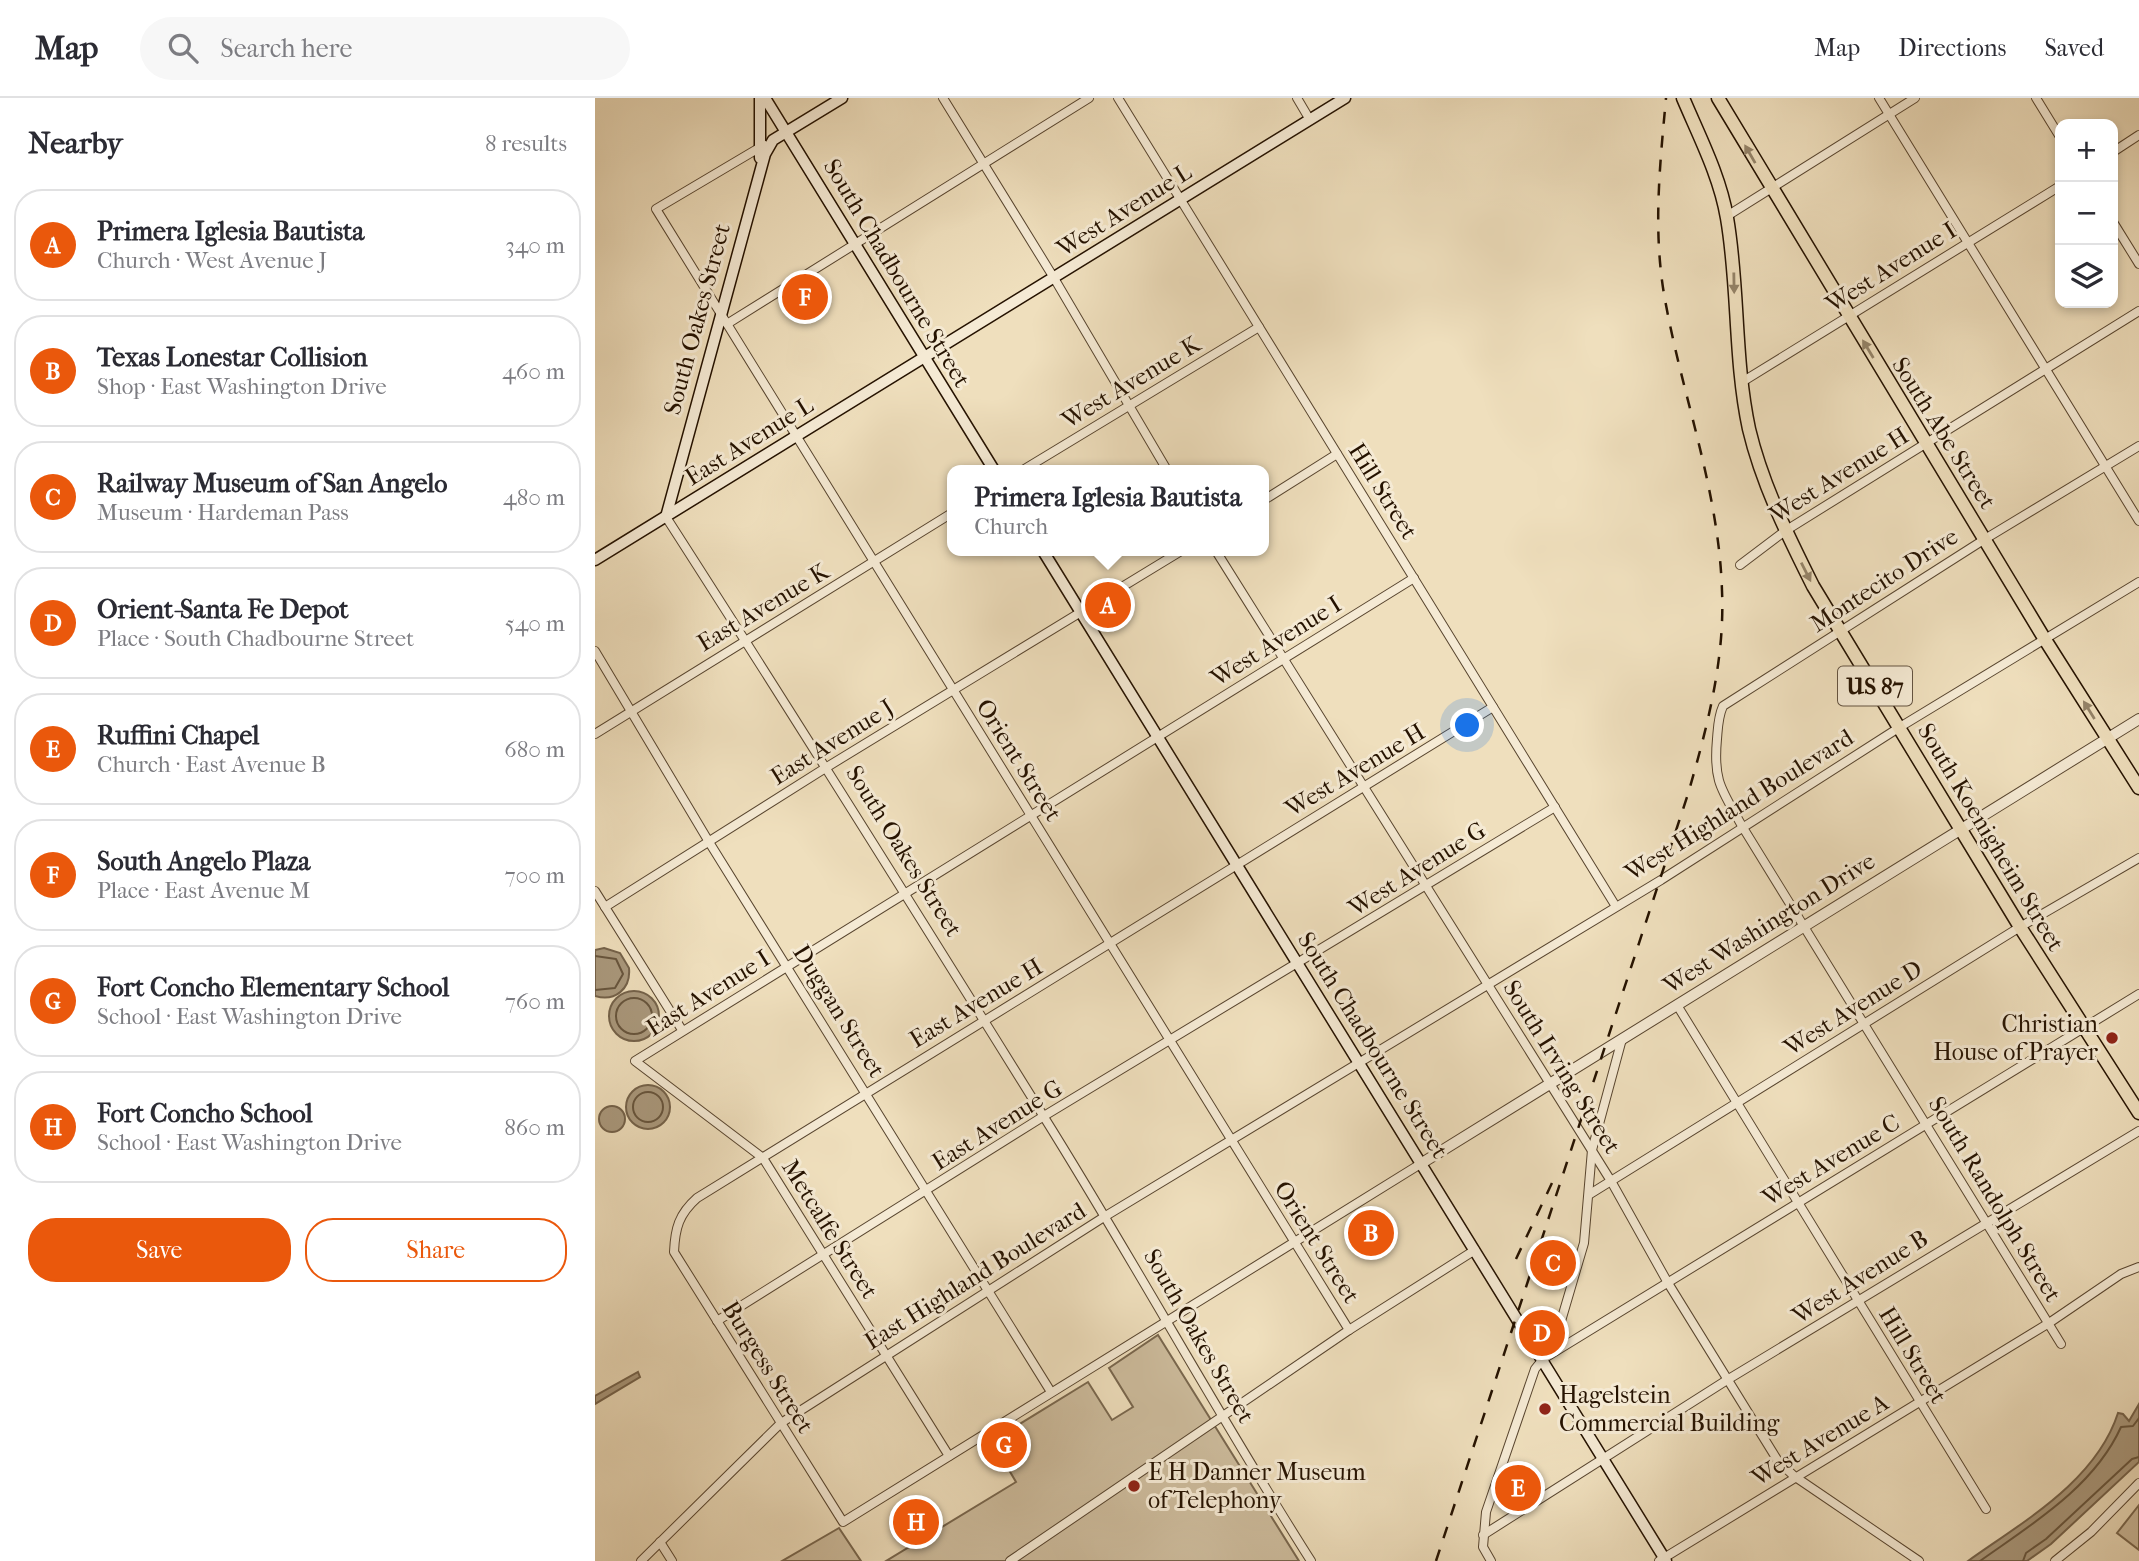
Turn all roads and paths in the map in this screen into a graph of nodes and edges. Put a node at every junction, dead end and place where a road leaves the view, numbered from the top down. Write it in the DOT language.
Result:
graph roads {
  1 [pos="763,98"];
  2 [pos="842,98"];
  3 [pos="943,98"];
  4 [pos="1089,98"];
  5 [pos="1118,98"];
  6 [pos="1297,98"];
  7 [pos="1345,98"];
  8 [pos="1683,98"];
  9 [pos="1718,98"];
  10 [pos="1879,98"];
  11 [pos="1915,98"];
  12 [pos="2036,98"];
  13 [pos="1889,114"];
  14 [pos="1310,120"];
  15 [pos="2055,129"];
  16 [pos="786,132"];
  17 [pos="2139,135"];
  18 [pos="773,139"];
  19 [pos="760,148"];
  20 [pos="2118,149"];
  21 [pos="984,165"];
  22 [pos="761,168"];
  23 [pos="1770,188"];
  24 [pos="2055,189"];
  25 [pos="1181,200"];
  26 [pos="1727,216"];
  27 [pos="2118,230"];
  28 [pos="1968,242"];
  29 [pos="856,245"];
  30 [pos="2139,264"];
  31 [pos="1054,278"];
  32 [pos="2139,310"];
  33 [pos="720,313"];
  34 [pos="1848,316"];
  35 [pos="727,324"];
  36 [pos="1259,327"];
  37 [pos="925,358"];
  38 [pos="2047,371"];
  39 [pos="1742,382"];
  40 [pos="1130,407"];
  41 [pos="796,436"];
  42 [pos="1925,443"];
  43 [pos="2139,446"];
  44 [pos="1337,454"];
  45 [pos="991,465"];
  46 [pos="1031,465"];
  47 [pos="1164,465"];
  48 [pos="2106,467"];
  49 [pos="1269,497"];
  50 [pos="947,516"];
  51 [pos="666,517"];
  52 [pos="2139,521"];
  53 [pos="1785,531"];
  54 [pos="1985,539"];
  55 [pos="1046,556"];
  56 [pos="1173,556"];
  57 [pos="1219,556"];
  58 [pos="595,560"];
  59 [pos="874,562"];
  60 [pos="1740,565"];
  61 [pos="1414,578"];
  62 [pos="2139,582"];
  63 [pos="1082,613"];
  64 [pos="1841,631"];
  65 [pos="2044,638"];
  66 [pos="745,640"];
  67 [pos="595,651"];
  68 [pos="1284,660"];
  69 [pos="954,690"];
  70 [pos="1723,706"];
  71 [pos="1493,707"];
  72 [pos="632,712"];
  73 [pos="2139,719"];
  74 [pos="1899,727"];
  75 [pos="595,734"];
  76 [pos="1158,736"];
  77 [pos="2107,738"];
  78 [pos="827,767"];
  79 [pos="2139,788"];
  80 [pos="1363,789"];
  81 [pos="1555,807"];
  82 [pos="1032,817"];
  83 [pos="1742,826"];
  84 [pos="1961,829"];
  85 [pos="709,842"];
  86 [pos="2139,858"];
  87 [pos="1237,864"];
  88 [pos="1425,887"];
  89 [pos="595,891"];
  90 [pos="904,893"];
  91 [pos="1615,905"];
  92 [pos="605,907"];
  93 [pos="1805,925"];
  94 [pos="2020,927"];
  95 [pos="1110,944"];
  96 [pos="1299,964"];
  97 [pos="788,966"];
  98 [pos="1487,985"];
  99 [pos="2139,994"];
  100 [pos="1677,1005"];
  101 [pos="982,1020"];
  102 [pos="1865,1024"];
  103 [pos="2085,1028"];
  104 [pos="683,1030"];
  105 [pos="1622,1039"];
  106 [pos="1171,1042"];
  107 [pos="635,1061"];
  108 [pos="1359,1062"];
  109 [pos="1549,1084"];
  110 [pos="866,1093"];
  111 [pos="1737,1103"];
  112 [pos="2139,1113"];
  113 [pos="1044,1116"];
  114 [pos="1928,1124"];
  115 [pos="2139,1130"];
  116 [pos="1231,1140"];
  117 [pos="1592,1150"];
  118 [pos="763,1158"];
  119 [pos="1422,1163"];
  120 [pos="1611,1181"];
  121 [pos="927,1192"];
  122 [pos="1590,1194"];
  123 [pos="1797,1202"];
  124 [pos="1104,1217"];
  125 [pos="1987,1221"];
  126 [pos="675,1229"];
  127 [pos="1294,1241"];
  128 [pos="1475,1250"];
  129 [pos="824,1255"];
  130 [pos="2139,1267"];
  131 [pos="1668,1283"];
  132 [pos="989,1293"];
  133 [pos="1859,1302"];
  134 [pos="717,1321"];
  135 [pos="1164,1321"];
  136 [pos="2049,1323"];
  137 [pos="1349,1330"];
  138 [pos="2061,1344"];
  139 [pos="1557,1349"];
  140 [pos="886,1355"];
  141 [pos="1543,1359"];
  142 [pos="1727,1380"];
  143 [pos="1051,1392"];
  144 [pos="1919,1403"];
  145 [pos="1222,1419"];
  146 [pos="781,1423"];
  147 [pos="949,1456"];
  148 [pos="1604,1459"];
  149 [pos="1794,1476"];
  150 [pos="2139,1483"];
  151 [pos="1986,1509"];
  152 [pos="1483,1535"];
  153 [pos="660,1542"];
  154 [pos="1916,1559"];
  155 [pos="1663,1560"];
  156 [pos="641,1561"];
  157 [pos="672,1561"];
  158 [pos="1010,1561"];
  159 [pos="1311,1561"];
  160 [pos="1491,1561"];
  161 [pos="2056,1561"];
  1 -- 16 [label="main road, South Chadbourne Street"];
  1 -- 19 [label="main road"];
  2 -- 16 [label="main road"];
  3 -- 21 [label="street"];
  4 -- 21 [label="street"];
  5 -- 25 [label="street, Hill Street"];
  6 -- 14 [label="street"];
  7 -- 14 [label="main road, West Avenue L"];
  8 -- 26 [label="main road, South Koenigheim Street / US 87"];
  23 -- 9 [label="main road, South Abe Street, one-way"];
  10 -- 13 [label="street"];
  11 -- 13 [label="street"];
  12 -- 15 [label="street"];
  13 -- 23 [label="street"];
  13 -- 28 [label="street"];
  14 -- 25 [label="main road, West Avenue L"];
  16 -- 18 [label="main road"];
  16 -- 29 [label="main road, South Chadbourne Street"];
  17 -- 20 [label="street"];
  18 -- 19 [label="street"];
  18 -- 22 [label="main road, South Oakes Street"];
  19 -- 22 [label="main road"];
  19 -- 33 [label="street, Orient Street"];
  21 -- 29 [label="street"];
  21 -- 31 [label="street"];
  22 -- 33 [label="main road, South Oakes Street"];
  23 -- 26 [label="street"];
  23 -- 34 [label="main road, South Abe Street"];
  24 -- 28 [label="street, West Avenue I"];
  25 -- 31 [label="main road, West Avenue L"];
  25 -- 36 [label="street, Hill Street"];
  26 -- 39 [label="main road, South Koenigheim Street / US 87, one-way"];
  27 -- 30 [label="street"];
  28 -- 34 [label="street, West Avenue I"];
  28 -- 38 [label="street"];
  29 -- 35 [label="street"];
  29 -- 37 [label="main road, South Chadbourne Street"];
  31 -- 37 [label="main road, West Avenue L"];
  31 -- 40 [label="street"];
  32 -- 38 [label="street, West Avenue H"];
  33 -- 35 [label="street, Orient Street"];
  33 -- 51 [label="main road, South Oakes Street"];
  34 -- 39 [label="street, West Avenue I"];
  42 -- 34 [label="main road, South Abe Street, one-way"];
  35 -- 41 [label="street, Orient Street"];
  36 -- 40 [label="street, West Avenue K"];
  36 -- 44 [label="street, Hill Street"];
  37 -- 41 [label="main road, East Avenue L"];
  37 -- 45 [label="main road, South Chadbourne Street"];
  38 -- 42 [label="street, West Avenue H"];
  38 -- 48 [label="street"];
  39 -- 53 [label="main road, South Koenigheim Street / US 87"];
  40 -- 46 [label="street, West Avenue K"];
  40 -- 47 [label="street"];
  41 -- 51 [label="main road, East Avenue L"];
  41 -- 59 [label="street, Orient Street"];
  42 -- 53 [label="street, West Avenue H"];
  42 -- 54 [label="main road, South Abe Street"];
  43 -- 48 [label="street, Montecito Drive"];
  44 -- 49 [label="street"];
  44 -- 61 [label="street, Hill Street"];
  48 -- 52 [label="street"];
  48 -- 54 [label="street, Montecito Drive"];
  50 -- 59 [label="street, East Avenue K"];
  51 -- 58 [label="main road, East Avenue L"];
  51 -- 66 [label="street, South Oakes Street"];
  53 -- 60 [label="street, West Avenue H"];
  53 -- 64 [label="main road, South Koenigheim Street / US 87, one-way"];
  54 -- 64 [label="street, Montecito Drive"];
  54 -- 65 [label="main road, South Abe Street"];
  55 -- 63 [label="main road, South Chadbourne Street"];
  56 -- 63 [label="street, East Avenue J"];
  57 -- 68 [label="street, South Irving Street"];
  59 -- 66 [label="street, East Avenue K"];
  59 -- 69 [label="street, Orient Street"];
  61 -- 68 [label="street, West Avenue I"];
  61 -- 71 [label="street, Hill Street"];
  62 -- 65 [label="street, West Highland Boulevard"];
  63 -- 69 [label="street, East Avenue J"];
  63 -- 76 [label="main road, South Chadbourne Street"];
  64 -- 70 [label="street, Montecito Drive"];
  64 -- 74 [label="main road, South Koenigheim Street / US 87"];
  65 -- 74 [label="street, West Highland Boulevard"];
  77 -- 65 [label="main road, South Abe Street, one-way"];
  66 -- 72 [label="street, East Avenue K"];
  66 -- 78 [label="street, South Oakes Street"];
  67 -- 72 [label="street, Duggan Street"];
  68 -- 76 [label="street, West Avenue I"];
  68 -- 80 [label="street, South Irving Street"];
  69 -- 78 [label="street, East Avenue J"];
  69 -- 82 [label="street, Orient Street"];
  70 -- 83 [label="street, South Randolph Street"];
  71 -- 80 [label="street, West Avenue H"];
  71 -- 81 [label="street, Hill Street"];
  72 -- 75 [label="street, East Avenue K"];
  72 -- 85 [label="street, Duggan Street"];
  73 -- 77 [label="street, West Washington Drive"];
  74 -- 83 [label="street, West Highland Boulevard"];
  74 -- 84 [label="main road, South Koenigheim Street / US 87"];
  76 -- 82 [label="street, East Avenue I"];
  76 -- 87 [label="main road, South Chadbourne Street"];
  77 -- 79 [label="main road, South Abe Street"];
  77 -- 84 [label="street, West Washington Drive"];
  78 -- 85 [label="street, East Avenue J"];
  78 -- 90 [label="street, South Oakes Street"];
  80 -- 87 [label="street, West Avenue H"];
  80 -- 88 [label="street, South Irving Street"];
  81 -- 88 [label="street, West Avenue G"];
  81 -- 91 [label="street, Hill Street"];
  82 -- 90 [label="street, East Avenue I"];
  82 -- 95 [label="street, Orient Street"];
  83 -- 91 [label="street, West Highland Boulevard"];
  83 -- 93 [label="street, South Randolph Street"];
  84 -- 93 [label="street, West Washington Drive"];
  84 -- 94 [label="main road, South Koenigheim Street / US 87"];
  85 -- 92 [label="street, East Avenue J"];
  85 -- 97 [label="street, Duggan Street"];
  86 -- 94 [label="street, West Avenue D"];
  87 -- 95 [label="street, East Avenue H"];
  87 -- 96 [label="main road, South Chadbourne Street"];
  88 -- 96 [label="street, West Avenue G"];
  88 -- 98 [label="street, South Irving Street"];
  89 -- 92 [label="street"];
  90 -- 97 [label="street, East Avenue I"];
  90 -- 101 [label="street, South Oakes Street"];
  91 -- 98 [label="street, West Highland Boulevard"];
  92 -- 104 [label="street"];
  93 -- 100 [label="street, West Washington Drive"];
  93 -- 102 [label="street, South Randolph Street"];
  94 -- 102 [label="street, West Avenue D"];
  94 -- 103 [label="main road, South Koenigheim Street / US 87"];
  95 -- 101 [label="street, East Avenue H"];
  95 -- 106 [label="street, Orient Street"];
  96 -- 106 [label="street, East Avenue G"];
  96 -- 108 [label="main road, South Chadbourne Street"];
  97 -- 104 [label="street, East Avenue I"];
  97 -- 110 [label="street, Duggan Street"];
  98 -- 108 [label="street, West Highland Boulevard"];
  98 -- 109 [label="street, South Irving Street"];
  99 -- 103 [label="street, West Avenue C"];
  100 -- 105 [label="street, West Washington Drive"];
  100 -- 111 [label="street, Hill Street"];
  101 -- 110 [label="street, East Avenue H"];
  101 -- 113 [label="street, South Oakes Street"];
  102 -- 111 [label="street, West Avenue D"];
  102 -- 114 [label="street, South Randolph Street"];
  103 -- 112 [label="main road, South Koenigheim Street / US 87"];
  103 -- 114 [label="street, West Avenue C"];
  104 -- 107 [label="street, East Avenue I"];
  105 -- 109 [label="street, West Washington Drive"];
  105 -- 117 [label="street"];
  106 -- 113 [label="street, East Avenue G"];
  106 -- 116 [label="street, Orient Street"];
  107 -- 118 [label="street, Metcalfe Street"];
  108 -- 116 [label="street, East Highland Boulevard"];
  108 -- 119 [label="main road, South Chadbourne Street"];
  109 -- 117 [label="street, South Irving Street"];
  109 -- 119 [label="street, West Washington Drive"];
  110 -- 118 [label="street, East Avenue H"];
  110 -- 121 [label="street, Duggan Street"];
  111 -- 120 [label="street, West Avenue D"];
  111 -- 123 [label="street, Hill Street"];
  113 -- 121 [label="street, East Avenue G"];
  113 -- 124 [label="street, South Oakes Street"];
  114 -- 123 [label="street, West Avenue C"];
  114 -- 125 [label="street, South Randolph Street"];
  115 -- 125 [label="street, West Avenue B"];
  116 -- 124 [label="street, East Highland Boulevard"];
  116 -- 127 [label="street, Orient Street"];
  117 -- 120 [label="street, South Irving Street"];
  117 -- 122 [label="street"];
  118 -- 126 [label="street, East Avenue H"];
  118 -- 129 [label="street, Metcalfe Street"];
  119 -- 127 [label="street"];
  119 -- 128 [label="main road, South Chadbourne Street"];
  120 -- 122 [label="street, West Avenue D"];
  120 -- 131 [label="street, South Irving Street"];
  121 -- 129 [label="street, East Avenue G"];
  121 -- 132 [label="street, Duggan Street"];
  122 -- 139 [label="street"];
  123 -- 131 [label="street, West Avenue C"];
  123 -- 133 [label="street, Hill Street"];
  124 -- 132 [label="street, East Highland Boulevard"];
  124 -- 135 [label="street, South Oakes Street"];
  125 -- 133 [label="street, West Avenue B"];
  125 -- 136 [label="street, South Randolph Street"];
  126 -- 134 [label="street, Burgess Street"];
  127 -- 135 [label="street"];
  127 -- 137 [label="street, Orient Street"];
  128 -- 137 [label="street"];
  128 -- 141 [label="main road, South Chadbourne Street"];
  129 -- 134 [label="street, East Avenue G"];
  129 -- 140 [label="street, Metcalfe Street"];
  130 -- 136 [label="street, West Avenue A"];
  131 -- 139 [label="street, West Avenue C"];
  131 -- 142 [label="street, South Irving Street"];
  132 -- 140 [label="street, East Highland Boulevard"];
  132 -- 143 [label="street, Duggan Street"];
  133 -- 142 [label="street, West Avenue B"];
  133 -- 144 [label="street, Hill Street"];
  134 -- 146 [label="street, Burgess Street"];
  135 -- 143 [label="street"];
  135 -- 145 [label="street, South Oakes Street"];
  136 -- 138 [label="street, South Randolph Street"];
  136 -- 144 [label="street, West Avenue A"];
  137 -- 145 [label="street"];
  139 -- 141 [label="street, West Avenue C"];
  140 -- 146 [label="street, East Highland Boulevard"];
  140 -- 147 [label="street, Metcalfe Street"];
  141 -- 148 [label="main road, South Chadbourne Street"];
  141 -- 152 [label="street"];
  142 -- 148 [label="street, West Avenue B"];
  142 -- 149 [label="street, South Irving Street"];
  143 -- 147 [label="street"];
  144 -- 149 [label="street, West Avenue A"];
  144 -- 151 [label="street, Hill Street"];
  145 -- 158 [label="street"];
  145 -- 159 [label="street, South Oakes Street"];
  146 -- 147 [label="street, Burgess Street"];
  146 -- 153 [label="street, East Highland Boulevard"];
  148 -- 152 [label="street, West Avenue B"];
  148 -- 155 [label="main road, South Chadbourne Street"];
  149 -- 154 [label="street, South Irving Street"];
  149 -- 155 [label="street, West Avenue A"];
  150 -- 161 [label="street"];
  152 -- 160 [label="street"];
  153 -- 156 [label="street, East Highland Boulevard"];
  153 -- 157 [label="street"];
}
